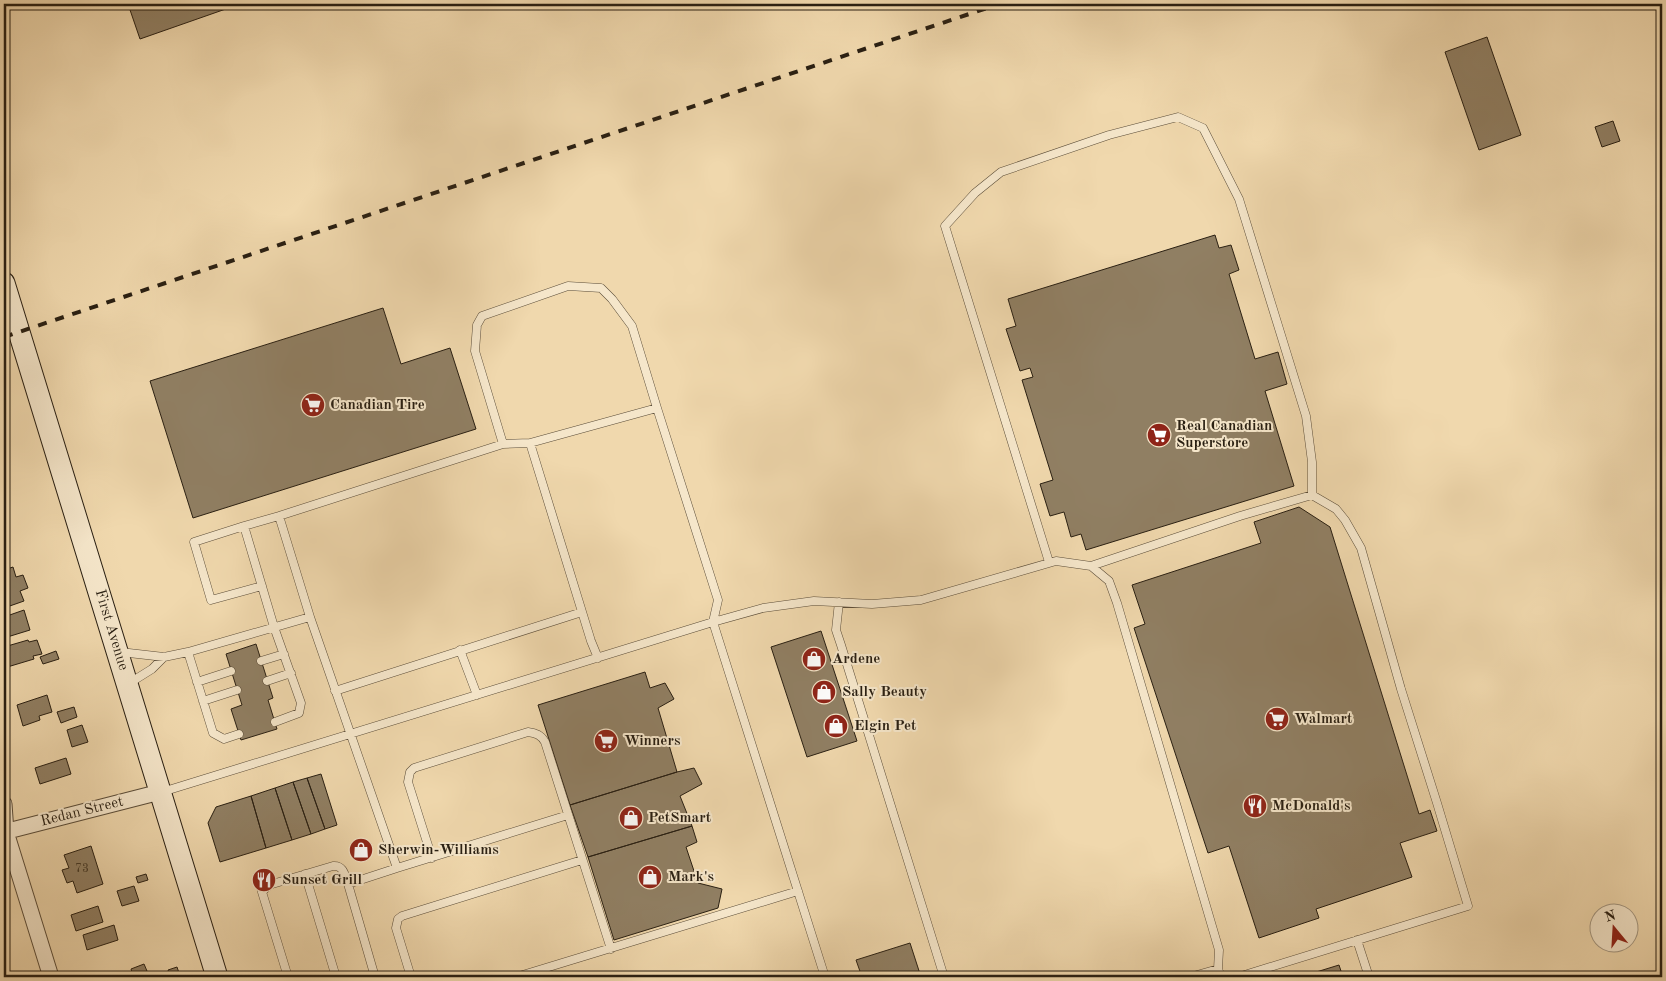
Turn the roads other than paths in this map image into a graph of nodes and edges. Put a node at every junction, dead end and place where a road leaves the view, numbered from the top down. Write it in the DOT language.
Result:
graph roads {
  1 [pos="4,283"];
  2 [pos="657,408"];
  3 [pos="530,443"];
  4 [pos="503,444"];
  5 [pos="1312,495"];
  6 [pos="279,516"];
  7 [pos="244,526"];
  8 [pos="1049,562"];
  9 [pos="1091,566"];
  10 [pos="262,586"];
  11 [pos="839,602"];
  12 [pos="582,612"];
  13 [pos="310,617"];
  14 [pos="712,622"];
  15 [pos="274,627"];
  16 [pos="460,650"];
  17 [pos="117,651"];
  18 [pos="188,652"];
  19 [pos="284,654"];
  20 [pos="164,657"];
  21 [pos="598,658"];
  22 [pos="261,661"];
  23 [pos="231,671"];
  24 [pos="290,673"];
  25 [pos="267,681"];
  26 [pos="197,682"];
  27 [pos="128,684"];
  28 [pos="238,690"];
  29 [pos="335,691"];
  30 [pos="477,695"];
  31 [pos="203,701"];
  32 [pos="275,722"];
  33 [pos="239,734"];
  34 [pos="350,734"];
  35 [pos="160,792"];
  36 [pos="4,804"];
  37 [pos="568,815"];
  38 [pos="5,832"];
  39 [pos="432,858"];
  40 [pos="582,860"];
  41 [pos="397,868"];
  42 [pos="305,874"];
  43 [pos="348,884"];
  44 [pos="798,891"];
  45 [pos="1357,940"];
  46 [pos="611,949"];
  47 [pos="1218,969"];
  48 [pos="51,977"];
  49 [pos="217,977"];
  50 [pos="288,977"];
  51 [pos="336,977"];
  52 [pos="375,977"];
  53 [pos="411,977"];
  54 [pos="516,977"];
  55 [pos="825,977"];
  56 [pos="944,977"];
  57 [pos="1190,977"];
  58 [pos="1221,977"];
  59 [pos="1238,977"];
  60 [pos="1369,977"];
  1 -- 17 [label="main road, First Avenue"];
  2 -- 3 [label="lane"];
  2 -- 4 [label="lane"];
  2 -- 14 [label="lane"];
  3 -- 4 [label="lane"];
  3 -- 12 [label="lane"];
  4 -- 6 [label="lane"];
  5 -- 8 [label="lane"];
  5 -- 9 [label="lane"];
  5 -- 45 [label="lane"];
  6 -- 7 [label="lane"];
  6 -- 13 [label="lane"];
  7 -- 10 [label="lane"];
  7 -- 10 [label="lane"];
  8 -- 9 [label="lane"];
  8 -- 11 [label="lane"];
  9 -- 47 [label="lane"];
  10 -- 15 [label="lane"];
  11 -- 14 [label="lane"];
  11 -- 56 [label="lane"];
  12 -- 16 [label="lane"];
  12 -- 21 [label="lane"];
  13 -- 15 [label="lane"];
  13 -- 29 [label="lane"];
  14 -- 21 [label="lane"];
  14 -- 44 [label="lane"];
  15 -- 18 [label="lane"];
  15 -- 19 [label="lane"];
  16 -- 29 [label="lane"];
  16 -- 30 [label="lane"];
  17 -- 20 [label="lane"];
  17 -- 27 [label="main road, First Avenue"];
  18 -- 20 [label="lane"];
  18 -- 26 [label="lane"];
  19 -- 22 [label="lane"];
  19 -- 24 [label="lane"];
  20 -- 27 [label="lane"];
  21 -- 30 [label="lane"];
  23 -- 26 [label="lane"];
  24 -- 25 [label="lane"];
  24 -- 32 [label="lane"];
  26 -- 31 [label="lane"];
  27 -- 35 [label="main road, First Avenue"];
  28 -- 31 [label="lane"];
  29 -- 34 [label="lane"];
  30 -- 34 [label="lane"];
  31 -- 33 [label="lane"];
  34 -- 35 [label="lane"];
  34 -- 41 [label="lane"];
  35 -- 38 [label="street, Redan Street"];
  35 -- 49 [label="main road, First Avenue"];
  36 -- 38 [label="street"];
  37 -- 39 [label="lane"];
  37 -- 39 [label="lane"];
  37 -- 40 [label="lane"];
  38 -- 48 [label="street"];
  39 -- 41 [label="lane"];
  40 -- 46 [label="lane"];
  40 -- 53 [label="lane"];
  41 -- 43 [label="lane"];
  42 -- 43 [label="lane"];
  42 -- 50 [label="lane"];
  42 -- 51 [label="lane"];
  43 -- 52 [label="lane"];
  44 -- 46 [label="lane"];
  44 -- 55 [label="lane"];
  45 -- 59 [label="lane"];
  45 -- 60 [label="lane"];
  46 -- 54 [label="lane"];
  47 -- 57 [label="lane"];
  47 -- 58 [label="lane"];
}
